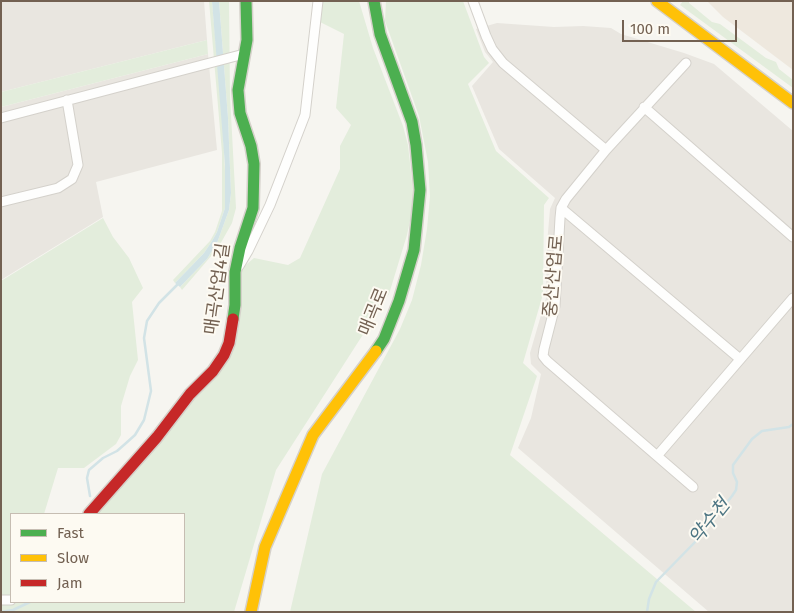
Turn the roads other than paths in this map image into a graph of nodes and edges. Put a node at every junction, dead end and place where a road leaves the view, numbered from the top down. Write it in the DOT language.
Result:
graph roads {
  1 [pos="246,1"];
  2 [pos="318,1"];
  3 [pos="374,1"];
  4 [pos="473,1"];
  5 [pos="657,1"];
  6 [pos="240,55"];
  7 [pos="686,63"];
  8 [pos="67,100"];
  9 [pos="793,103"];
  10 [pos="644,107"];
  11 [pos="1,118"];
  12 [pos="606,150"];
  13 [pos="1,202"];
  14 [pos="561,208"];
  15 [pos="793,237"];
  16 [pos="235,272"];
  17 [pos="793,298"];
  18 [pos="740,359"];
  19 [pos="657,456"];
  20 [pos="693,487"];
  21 [pos="92,511"];
  22 [pos="251,612"];
  1 -- 6 [label="street, 매곡산업4길"];
  2 -- 16 [label="street"];
  3 -- 22 [label="street, 매곡로"];
  4 -- 12 [label="street"];
  5 -- 9 [label="street"];
  6 -- 8 [label="street"];
  6 -- 16 [label="street, 매곡산업4길"];
  7 -- 10 [label="street"];
  8 -- 11 [label="street"];
  8 -- 13 [label="street"];
  10 -- 12 [label="street"];
  10 -- 15 [label="street"];
  12 -- 14 [label="street"];
  14 -- 18 [label="street"];
  14 -- 19 [label="street, 중산산업로"];
  16 -- 21 [label="street, 매곡산업4길"];
  17 -- 18 [label="street"];
  18 -- 19 [label="street"];
  19 -- 20 [label="street, 중산산업로"];
}
